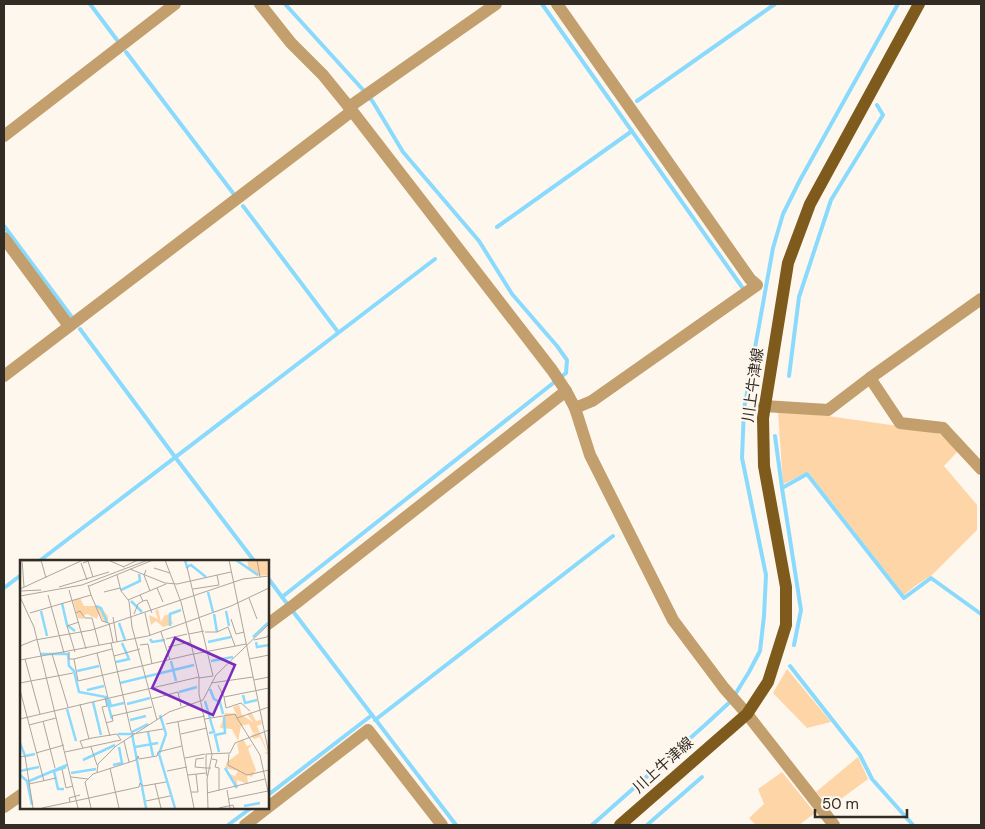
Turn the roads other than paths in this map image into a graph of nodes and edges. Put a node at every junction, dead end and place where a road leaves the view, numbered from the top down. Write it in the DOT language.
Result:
graph roads {
  1 [pos="175,4"];
  2 [pos="260,4"];
  3 [pos="496,4"];
  4 [pos="557,4"];
  5 [pos="919,4"];
  6 [pos="350,109"];
  7 [pos="4,136"];
  8 [pos="4,238"];
  9 [pos="981,298"];
  10 [pos="69,326"];
  11 [pos="4,376"];
  12 [pos="870,378"];
  13 [pos="566,391"];
  14 [pos="764,406"];
  15 [pos="575,408"];
  16 [pos="981,469"];
  17 [pos="269,623"];
  18 [pos="743,710"];
  19 [pos="20,796"];
  20 [pos="269,806"];
  21 [pos="4,807"];
  22 [pos="266,809"];
  23 [pos="245,825"];
  24 [pos="442,825"];
  25 [pos="620,825"];
  26 [pos="834,825"];
  1 -- 7 [label="street"];
  2 -- 6 [label="street"];
  3 -- 6 [label="street"];
  4 -- 15 [label="street"];
  5 -- 14 [label="main road, 川上牛津線"];
  6 -- 10 [label="street"];
  6 -- 13 [label="street"];
  8 -- 10 [label="street"];
  9 -- 12 [label="street"];
  10 -- 11 [label="street"];
  12 -- 14 [label="street"];
  12 -- 16 [label="street"];
  13 -- 15 [label="street"];
  13 -- 17 [label="street"];
  14 -- 18 [label="main road, 川上牛津線"];
  15 -- 18 [label="street"];
  18 -- 25 [label="main road, 川上牛津線"];
  18 -- 26 [label="street"];
  19 -- 21 [label="street"];
  20 -- 24 [label="street"];
  22 -- 23 [label="street"];
}
